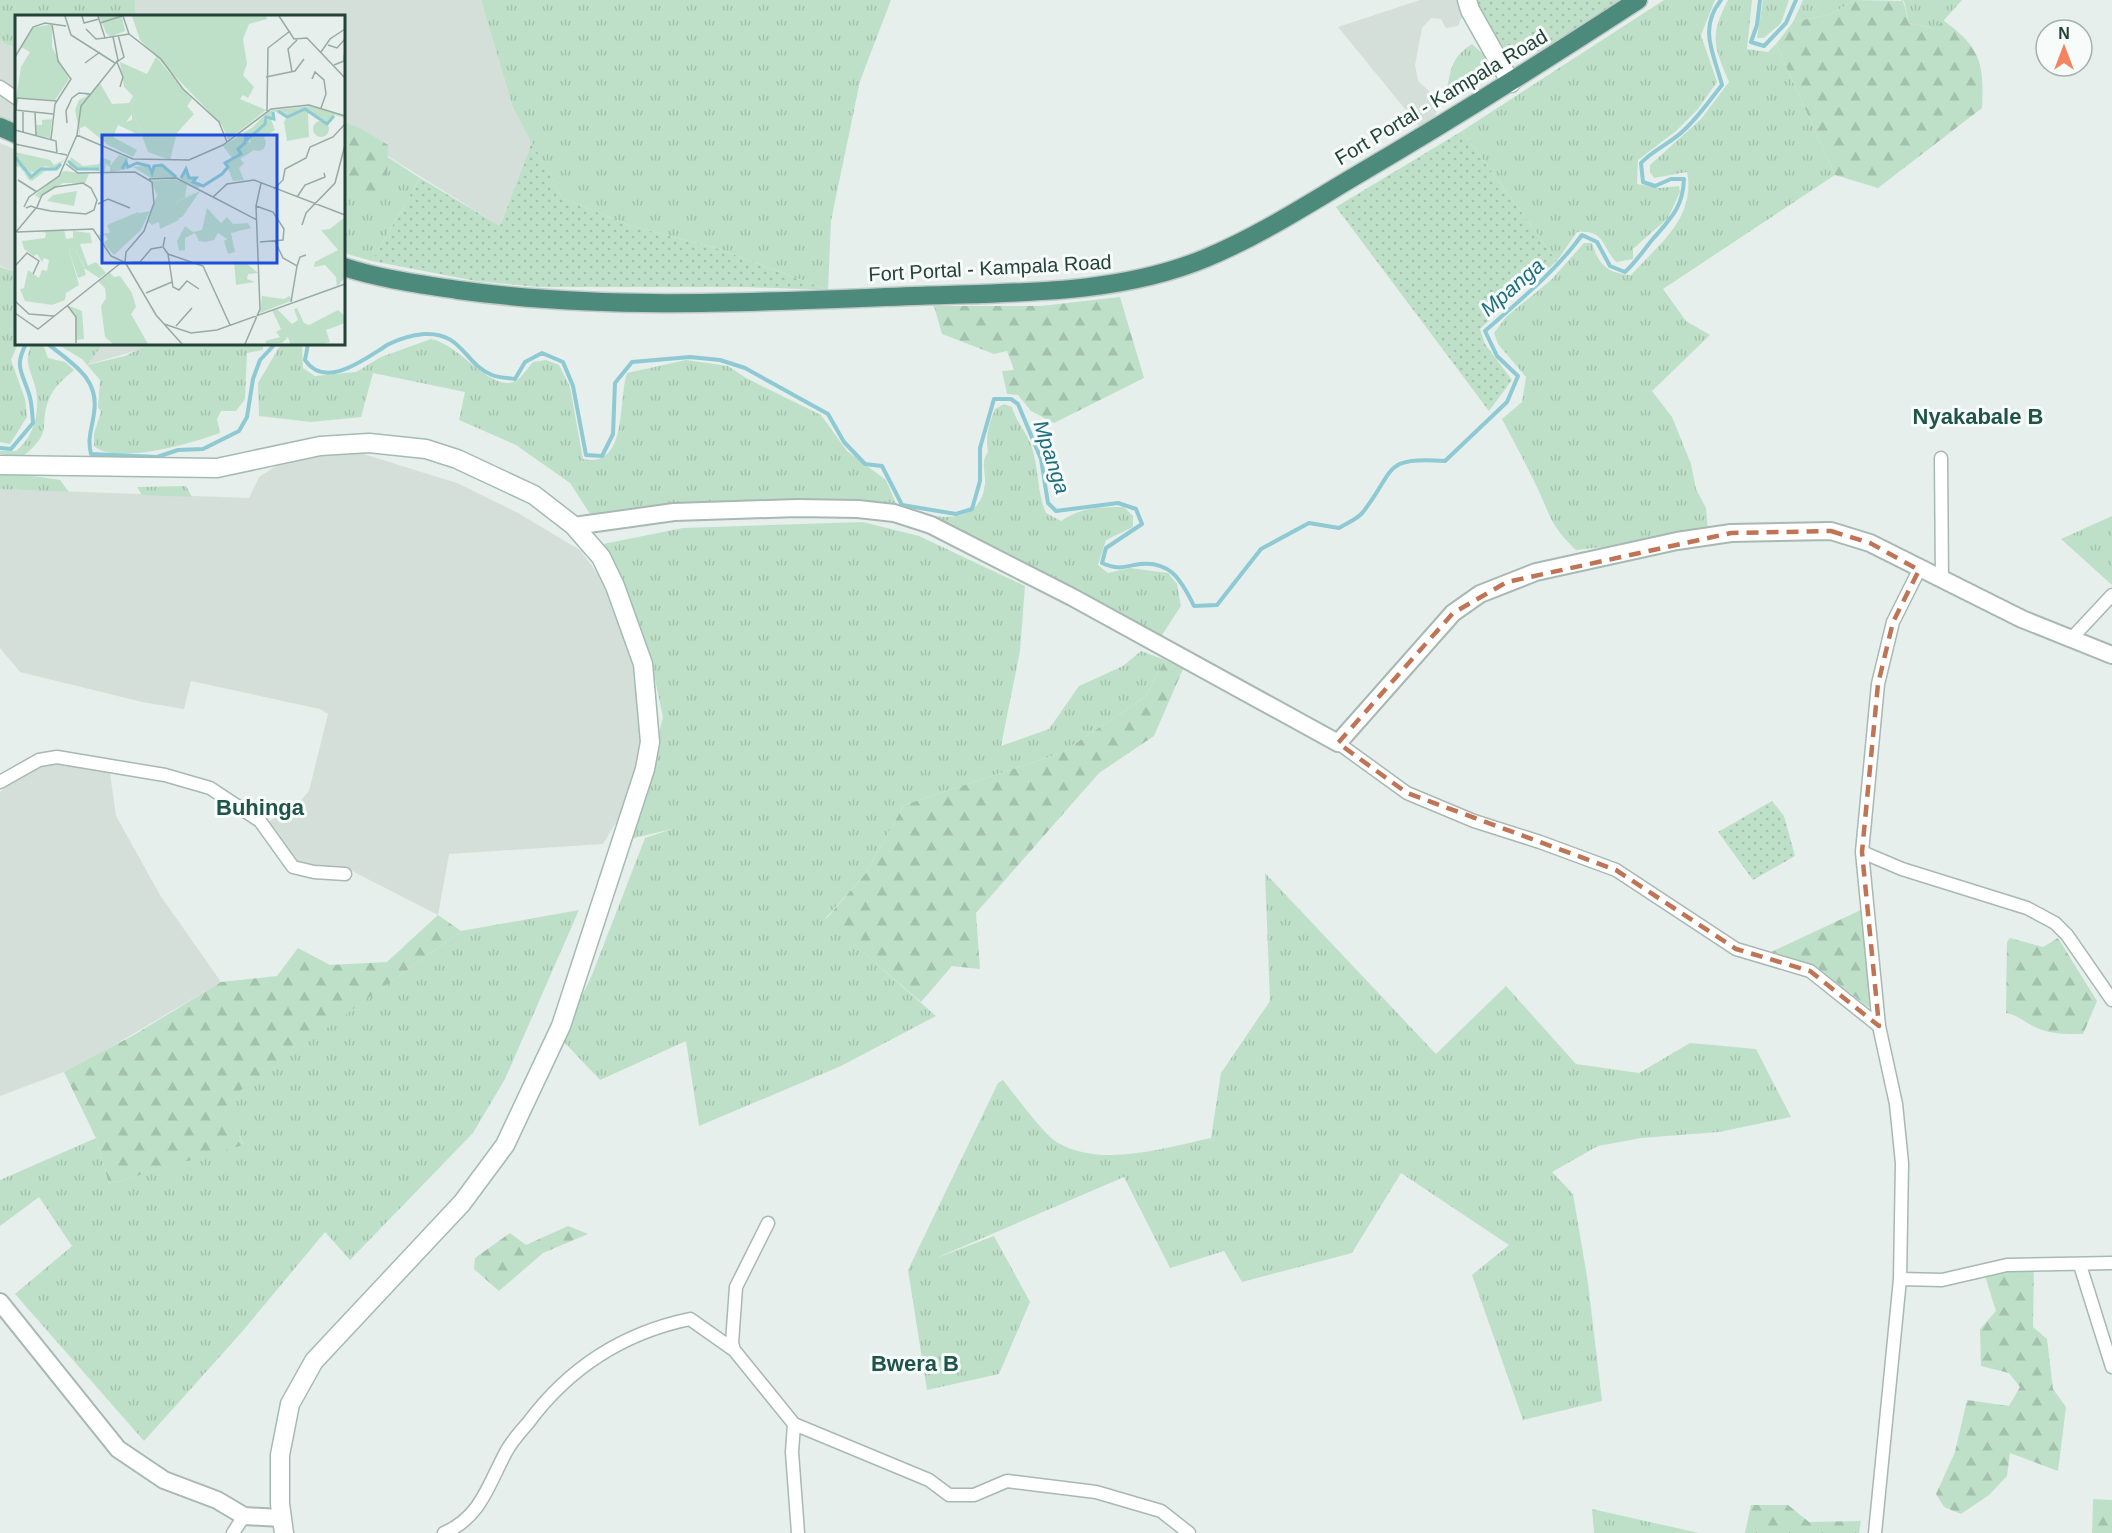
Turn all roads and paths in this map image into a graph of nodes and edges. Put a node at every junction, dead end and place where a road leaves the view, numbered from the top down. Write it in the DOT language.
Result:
graph roads {
  1 [pos="1467,0"];
  2 [pos="1638,0"];
  3 [pos="1511,83"];
  4 [pos="0,87"];
  5 [pos="15,97"];
  6 [pos="0,127"];
  7 [pos="15,134"];
  8 [pos="345,267"];
  9 [pos="1941,458"];
  10 [pos="0,465"];
  11 [pos="574,526"];
  12 [pos="1919,570"];
  13 [pos="1942,580"];
  14 [pos="2112,595"];
  15 [pos="2070,640"];
  16 [pos="2112,655"];
  17 [pos="1338,742"];
  18 [pos="0,782"];
  19 [pos="1862,852"];
  20 [pos="345,874"];
  21 [pos="2112,1000"];
  22 [pos="1879,1026"];
  23 [pos="768,1223"];
  24 [pos="2112,1263"];
  25 [pos="2080,1265"];
  26 [pos="1900,1279"];
  27 [pos="0,1302"];
  28 [pos="734,1350"];
  29 [pos="2112,1367"];
  30 [pos="794,1424"];
  31 [pos="244,1516"];
  32 [pos="282,1518"];
  33 [pos="233,1533"];
  34 [pos="444,1533"];
  35 [pos="798,1533"];
  36 [pos="1189,1533"];
  37 [pos="1875,1533"];
  1 -- 3 [label="main road"];
  2 -- 3 [label="highway, Fort Portal - Kampala Road"];
  3 -- 8 [label="highway, Fort Portal - Kampala Road"];
  4 -- 5 [label="street"];
  6 -- 7 [label="highway"];
  9 -- 13 [label="street"];
  10 -- 11 [label="main road"];
  11 -- 17 [label="street"];
  11 -- 32 [label="main road"];
  12 -- 13 [label="street"];
  12 -- 17 [label="street"];
  12 -- 19 [label="street"];
  13 -- 15 [label="street"];
  14 -- 15 [label="street"];
  15 -- 16 [label="street"];
  17 -- 22 [label="street"];
  18 -- 20 [label="street"];
  19 -- 21 [label="street"];
  19 -- 22 [label="street"];
  22 -- 26 [label="street"];
  23 -- 28 [label="street"];
  24 -- 25 [label="street"];
  25 -- 26 [label="street"];
  25 -- 29 [label="street"];
  26 -- 37 [label="street"];
  27 -- 31 [label="street"];
  28 -- 30 [label="street"];
  28 -- 34 [label="street"];
  30 -- 35 [label="street"];
  30 -- 36 [label="street"];
  31 -- 32 [label="street"];
  31 -- 33 [label="street"];
}
